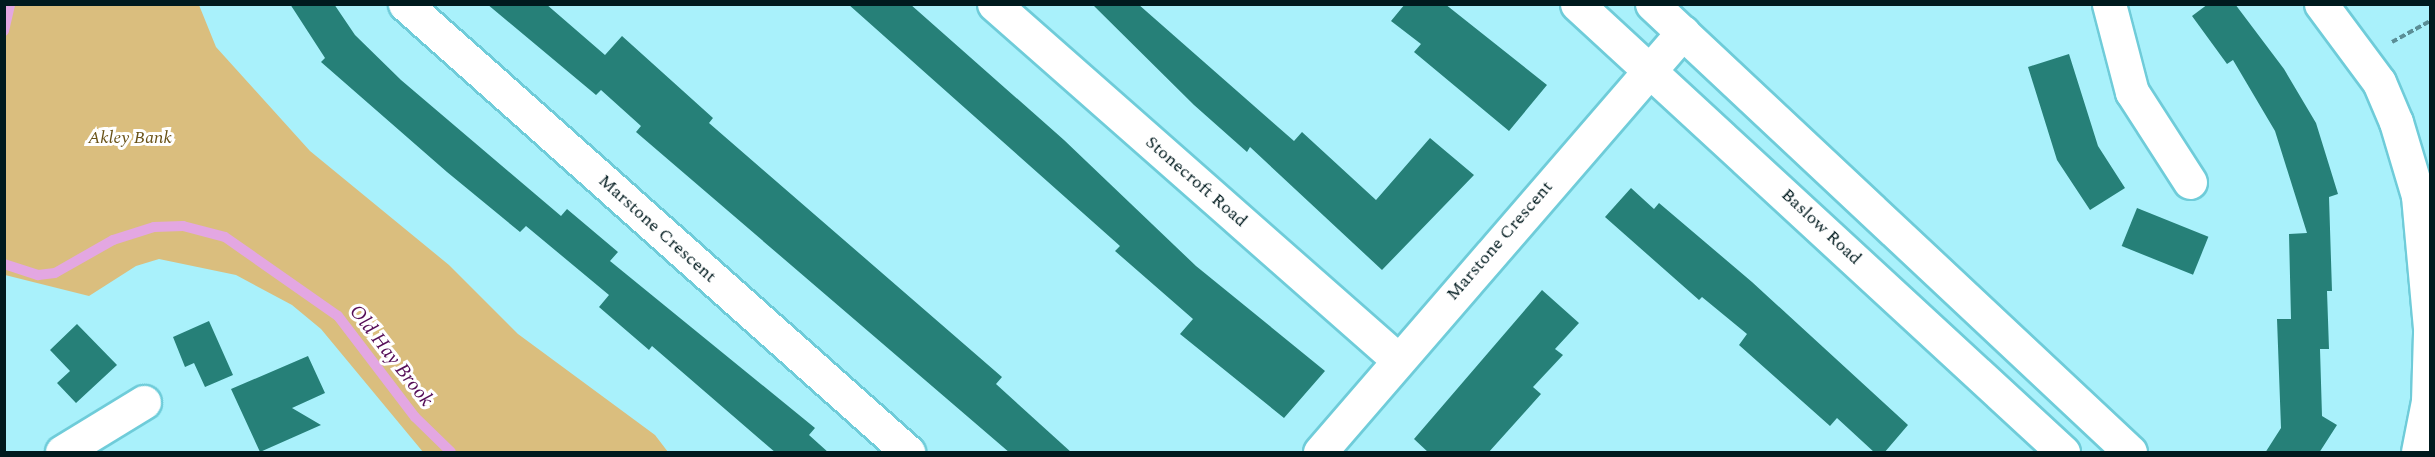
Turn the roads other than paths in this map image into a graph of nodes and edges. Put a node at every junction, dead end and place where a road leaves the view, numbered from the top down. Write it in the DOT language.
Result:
graph roads {
  1 [pos="405,4"];
  2 [pos="994,4"];
  3 [pos="1577,4"];
  4 [pos="1652,4"];
  5 [pos="2109,4"];
  6 [pos="2321,4"];
  7 [pos="1683,32"];
  8 [pos="1651,69"];
  9 [pos="2417,153"];
  10 [pos="2190,182"];
  11 [pos="2430,328"];
  12 [pos="2430,332"];
  13 [pos="1397,359"];
  14 [pos="144,402"];
  15 [pos="2424,436"];
  16 [pos="62,453"];
  17 [pos="908,453"];
  18 [pos="1320,453"];
  19 [pos="2063,453"];
  20 [pos="2130,453"];
  1 -- 17 [label="street, Marstone Crescent"];
  2 -- 13 [label="street, Stonecroft Road"];
  3 -- 8 [label="street, Baslow Road"];
  4 -- 7 [label="street"];
  5 -- 10 [label="street"];
  6 -- 9 [label="street"];
  7 -- 8 [label="street, Marstone Crescent"];
  7 -- 20 [label="street"];
  8 -- 13 [label="street, Marstone Crescent"];
  8 -- 19 [label="street, Baslow Road"];
  9 -- 11 [label="street"];
  12 -- 15 [label="street"];
  13 -- 18 [label="street, Marstone Crescent"];
  14 -- 16 [label="street"];
}
